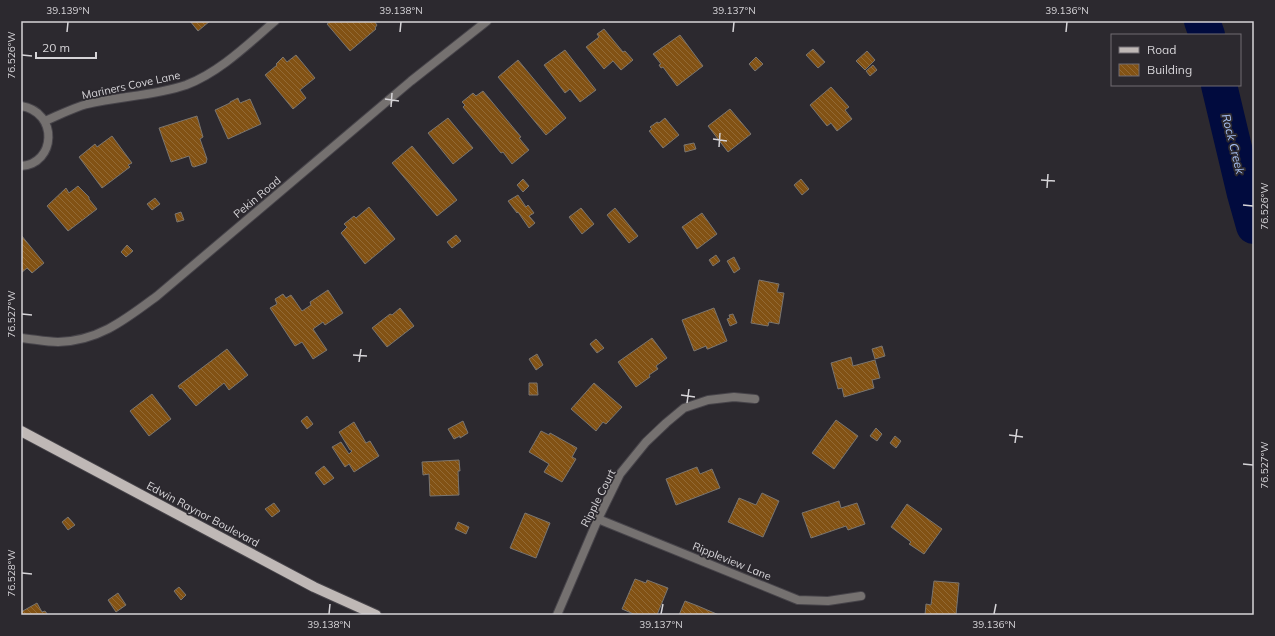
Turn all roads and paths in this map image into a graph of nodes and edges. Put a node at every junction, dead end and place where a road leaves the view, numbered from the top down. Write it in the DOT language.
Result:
graph roads {
  1 [pos="275,21"];
  2 [pos="487,21"];
  3 [pos="21,106"];
  4 [pos="45,121"];
  5 [pos="21,166"];
  6 [pos="21,338"];
  7 [pos="755,399"];
  8 [pos="21,431"];
  9 [pos="598,520"];
  10 [pos="861,596"];
  11 [pos="376,615"];
  12 [pos="556,615"];
  1 -- 4 [label="street, Mariners Cove Lane"];
  2 -- 6 [label="street, Pekin Road"];
  3 -- 4 [label="street"];
  4 -- 5 [label="street"];
  7 -- 9 [label="street, Ripple Court"];
  8 -- 11 [label="main road, Edwin Raynor Boulevard"];
  9 -- 10 [label="street, Rippleview Lane"];
  9 -- 12 [label="street, Ripple Court"];
}
